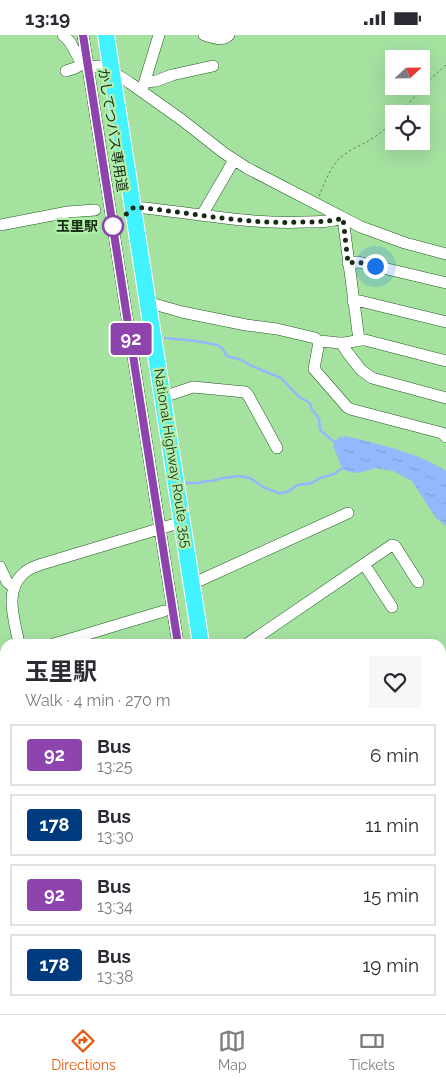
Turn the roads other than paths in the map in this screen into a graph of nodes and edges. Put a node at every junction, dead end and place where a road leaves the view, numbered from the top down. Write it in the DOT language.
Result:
graph roads {
  1 [pos="63,35"];
  2 [pos="83,35"];
  3 [pos="106,35"];
  4 [pos="159,35"];
  5 [pos="204,35"];
  6 [pos="229,35"];
  7 [pos="85,66"];
  8 [pos="213,67"];
  9 [pos="112,70"];
  10 [pos="66,71"];
  11 [pos="143,86"];
  12 [pos="234,159"];
  13 [pos="134,207"];
  14 [pos="95,210"];
  15 [pos="202,215"];
  16 [pos="343,218"];
  17 [pos="0,225"];
  18 [pos="446,254"];
  19 [pos="348,263"];
  20 [pos="446,283"];
  21 [pos="354,301"];
  22 [pos="149,304"];
  23 [pos="446,322"];
  24 [pos="359,340"];
  25 [pos="318,342"];
  26 [pos="342,343"];
  27 [pos="446,361"];
  28 [pos="163,397"];
  29 [pos="446,398"];
  30 [pos="445,431"];
  31 [pos="276,448"];
  32 [pos="348,513"];
  33 [pos="182,522"];
  34 [pos="160,529"];
  35 [pos="364,564"];
  36 [pos="0,567"];
  37 [pos="418,582"];
  38 [pos="192,584"];
  39 [pos="14,587"];
  40 [pos="392,607"];
  41 [pos="164,611"];
  42 [pos="18,639"];
  43 [pos="71,639"];
  44 [pos="177,639"];
  45 [pos="200,639"];
  46 [pos="254,639"];
  1 -- 7 [label="street"];
  2 -- 7 [label="street, かしてつバス専用道"];
  3 -- 9 [label="highway, National Highway Route 355"];
  4 -- 11 [label="street"];
  5 -- 6 [label="street"];
  7 -- 9 [label="street"];
  7 -- 10 [label="street"];
  7 -- 34 [label="street, かしてつバス専用道"];
  8 -- 11 [label="street"];
  9 -- 11 [label="street"];
  9 -- 13 [label="highway, National Highway Route 355"];
  11 -- 12 [label="street"];
  12 -- 15 [label="street"];
  12 -- 16 [label="street"];
  13 -- 15 [label="street"];
  13 -- 22 [label="highway, National Highway Route 355"];
  14 -- 17 [label="street"];
  15 -- 16 [label="street"];
  16 -- 18 [label="street"];
  16 -- 19 [label="street"];
  19 -- 20 [label="street"];
  19 -- 21 [label="street"];
  21 -- 23 [label="street"];
  21 -- 24 [label="street"];
  22 -- 25 [label="street"];
  22 -- 28 [label="highway, National Highway Route 355"];
  24 -- 26 [label="street"];
  24 -- 27 [label="street"];
  25 -- 26 [label="street"];
  25 -- 30 [label="street"];
  26 -- 29 [label="street"];
  28 -- 31 [label="street"];
  28 -- 33 [label="highway, National Highway Route 355"];
  32 -- 38 [label="street"];
  33 -- 34 [label="street"];
  33 -- 38 [label="highway, National Highway Route 355"];
  34 -- 39 [label="street"];
  34 -- 44 [label="street, かしてつバス専用道"];
  35 -- 37 [label="street"];
  35 -- 40 [label="street"];
  35 -- 46 [label="street"];
  36 -- 39 [label="street"];
  38 -- 45 [label="highway, National Highway Route 355"];
  39 -- 42 [label="street"];
  41 -- 43 [label="street"];
}
